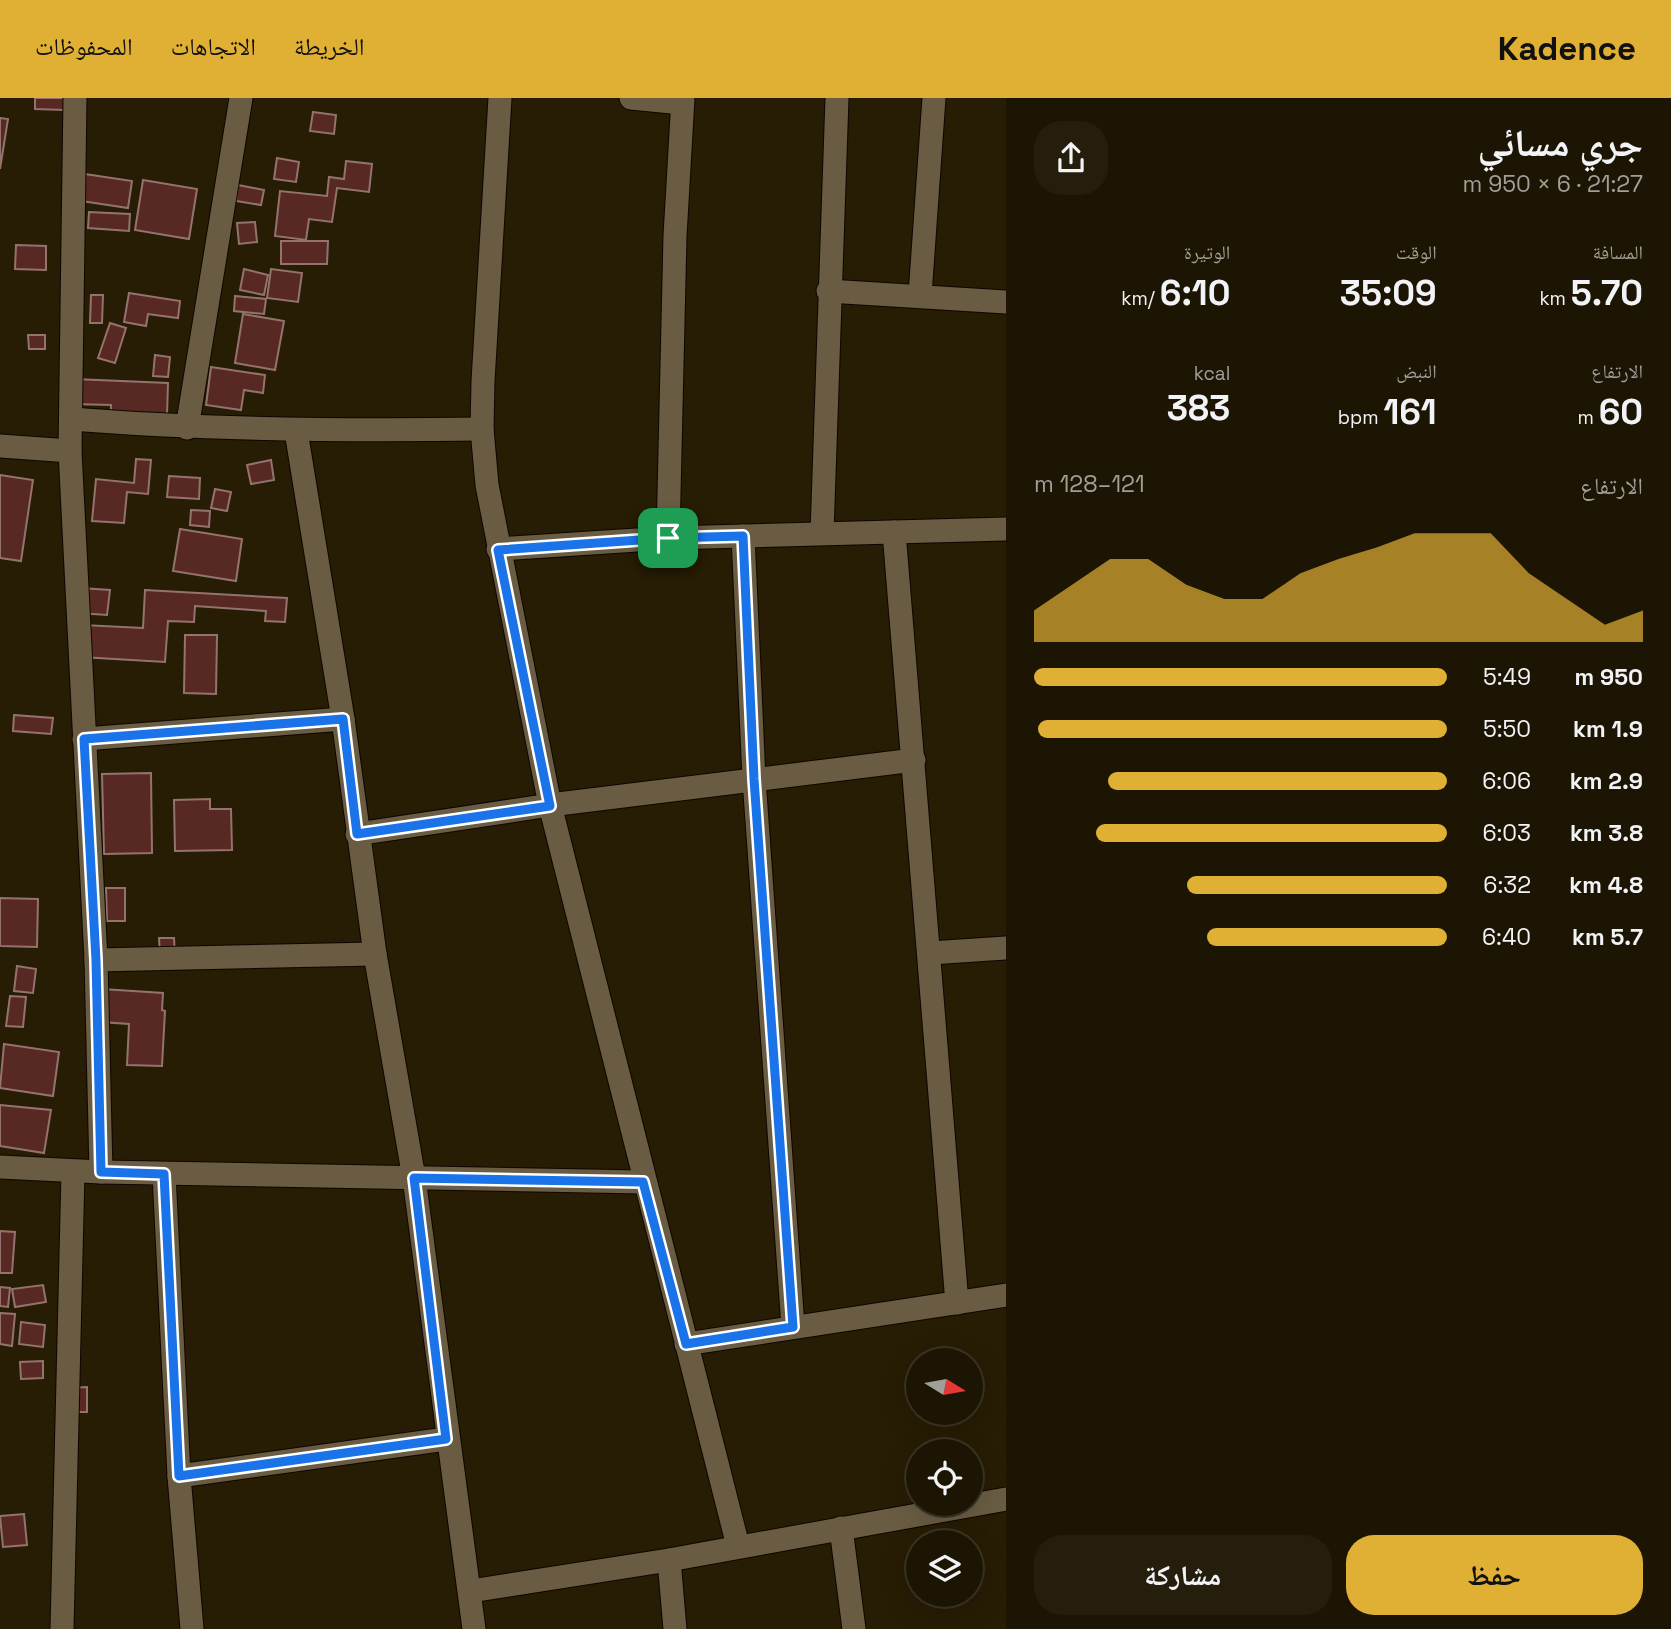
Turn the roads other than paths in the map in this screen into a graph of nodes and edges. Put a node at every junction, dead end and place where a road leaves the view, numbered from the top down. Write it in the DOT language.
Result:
graph roads {
  1 [pos="75,98"];
  2 [pos="241,98"];
  3 [pos="500,98"];
  4 [pos="631,98"];
  5 [pos="837,98"];
  6 [pos="934,98"];
  7 [pos="682,101"];
  8 [pos="828,291"];
  9 [pos="920,295"];
  10 [pos="1006,302"];
  11 [pos="71,419"];
  12 [pos="187,428"];
  13 [pos="482,429"];
  14 [pos="296,431"];
  15 [pos="0,446"];
  16 [pos="70,451"];
  17 [pos="1006,529"];
  18 [pos="894,532"];
  19 [pos="822,533"];
  20 [pos="743,536"];
  21 [pos="668,538"];
  22 [pos="498,550"];
  23 [pos="343,719"];
  24 [pos="84,739"];
  25 [pos="914,761"];
  26 [pos="754,779"];
  27 [pos="550,806"];
  28 [pos="357,834"];
  29 [pos="1006,948"];
  30 [pos="930,953"];
  31 [pos="375,954"];
  32 [pos="96,960"];
  33 [pos="0,1167"];
  34 [pos="73,1172"];
  35 [pos="101,1172"];
  36 [pos="164,1174"];
  37 [pos="414,1178"];
  38 [pos="643,1182"];
  39 [pos="1006,1295"];
  40 [pos="957,1303"];
  41 [pos="793,1327"];
  42 [pos="686,1344"];
  43 [pos="446,1439"];
  44 [pos="179,1476"];
  45 [pos="1006,1499"];
  46 [pos="841,1528"];
  47 [pos="737,1546"];
  48 [pos="669,1560"];
  49 [pos="471,1591"];
  50 [pos="62,1629"];
  51 [pos="192,1629"];
  52 [pos="474,1629"];
  53 [pos="674,1629"];
  54 [pos="854,1629"];
  1 -- 11 [label="street"];
  2 -- 12 [label="street"];
  3 -- 13 [label="street"];
  4 -- 7 [label="street"];
  5 -- 8 [label="street"];
  6 -- 9 [label="street"];
  7 -- 21 [label="street"];
  8 -- 9 [label="street"];
  8 -- 19 [label="street"];
  9 -- 10 [label="street"];
  11 -- 12 [label="street"];
  11 -- 16 [label="street"];
  12 -- 14 [label="street"];
  13 -- 14 [label="street"];
  13 -- 22 [label="street"];
  14 -- 23 [label="street"];
  15 -- 16 [label="street"];
  16 -- 24 [label="street"];
  17 -- 18 [label="street"];
  18 -- 19 [label="street"];
  18 -- 25 [label="street"];
  19 -- 20 [label="street"];
  20 -- 21 [label="street"];
  20 -- 26 [label="street"];
  21 -- 22 [label="street"];
  22 -- 27 [label="street"];
  23 -- 24 [label="street"];
  23 -- 28 [label="street"];
  24 -- 32 [label="street"];
  25 -- 26 [label="street"];
  25 -- 30 [label="street"];
  26 -- 27 [label="street"];
  26 -- 41 [label="street"];
  27 -- 28 [label="street"];
  27 -- 38 [label="street"];
  28 -- 31 [label="street"];
  29 -- 30 [label="street"];
  30 -- 40 [label="street"];
  31 -- 32 [label="street"];
  31 -- 37 [label="street"];
  32 -- 35 [label="street"];
  33 -- 34 [label="street"];
  34 -- 35 [label="street"];
  34 -- 50 [label="street"];
  35 -- 36 [label="street"];
  36 -- 37 [label="street"];
  36 -- 44 [label="street"];
  37 -- 38 [label="street"];
  37 -- 43 [label="street"];
  38 -- 42 [label="street"];
  39 -- 40 [label="street"];
  40 -- 41 [label="street"];
  41 -- 42 [label="street"];
  42 -- 47 [label="street"];
  43 -- 44 [label="street"];
  43 -- 49 [label="street"];
  44 -- 51 [label="street"];
  45 -- 46 [label="street"];
  46 -- 47 [label="street"];
  46 -- 54 [label="street"];
  47 -- 48 [label="street"];
  48 -- 49 [label="street"];
  48 -- 53 [label="street"];
  49 -- 52 [label="street"];
}
